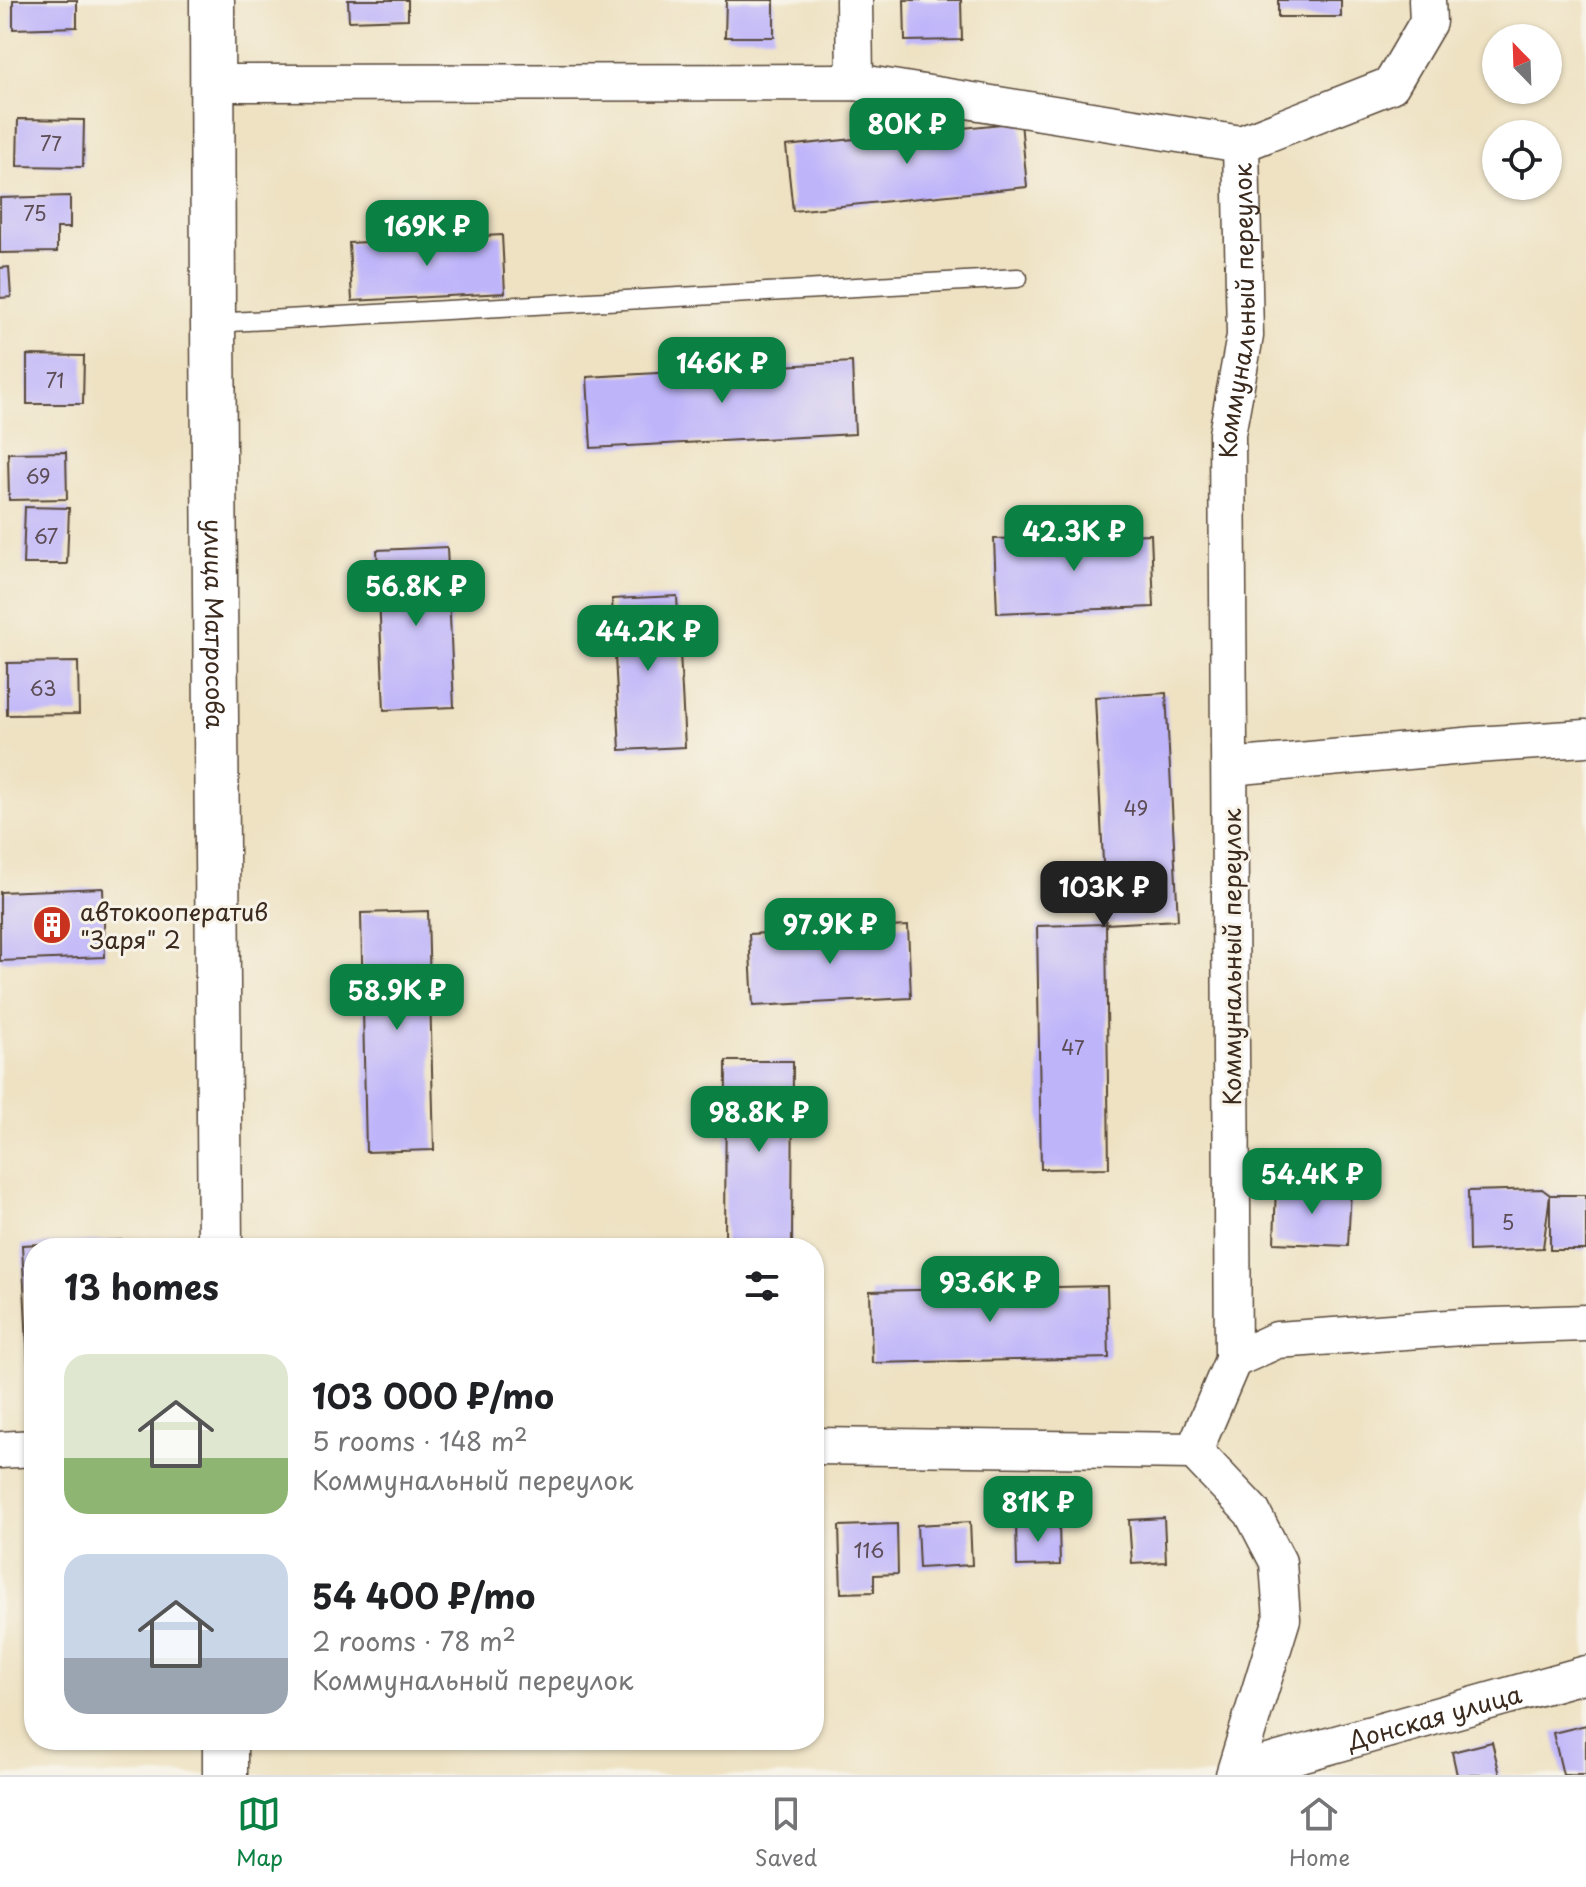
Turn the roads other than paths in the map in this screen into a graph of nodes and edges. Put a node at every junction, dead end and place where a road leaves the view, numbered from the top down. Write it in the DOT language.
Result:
graph roads {
  1 [pos="212,0"];
  2 [pos="854,0"];
  3 [pos="1427,0"];
  4 [pos="855,82"];
  5 [pos="213,83"];
  6 [pos="1241,144"];
  7 [pos="1018,278"];
  8 [pos="213,323"];
  9 [pos="1586,738"];
  10 [pos="1230,767"];
  11 [pos="220,1238"];
  12 [pos="1586,1323"];
  13 [pos="1233,1360"];
  14 [pos="824,1446"];
  15 [pos="24,1449"];
  16 [pos="0,1450"];
  17 [pos="1194,1451"];
  18 [pos="1586,1674"];
  19 [pos="225,1750"];
  20 [pos="1235,1773"];
  21 [pos="225,1775"];
  1 -- 5 [label="street, улица Матросова"];
  2 -- 4 [label="street"];
  3 -- 6 [label="street"];
  4 -- 5 [label="street"];
  4 -- 6 [label="street"];
  5 -- 8 [label="street, улица Матросова"];
  6 -- 10 [label="street, Коммунальный переулок"];
  7 -- 8 [label="lane"];
  8 -- 11 [label="street, улица Матросова"];
  9 -- 10 [label="street"];
  10 -- 13 [label="street, Коммунальный переулок"];
  12 -- 13 [label="street"];
  13 -- 17 [label="street, Коммунальный переулок"];
  14 -- 17 [label="street"];
  15 -- 16 [label="street"];
  17 -- 20 [label="street"];
  18 -- 20 [label="street, Донская улица"];
  19 -- 21 [label="street"];
}
